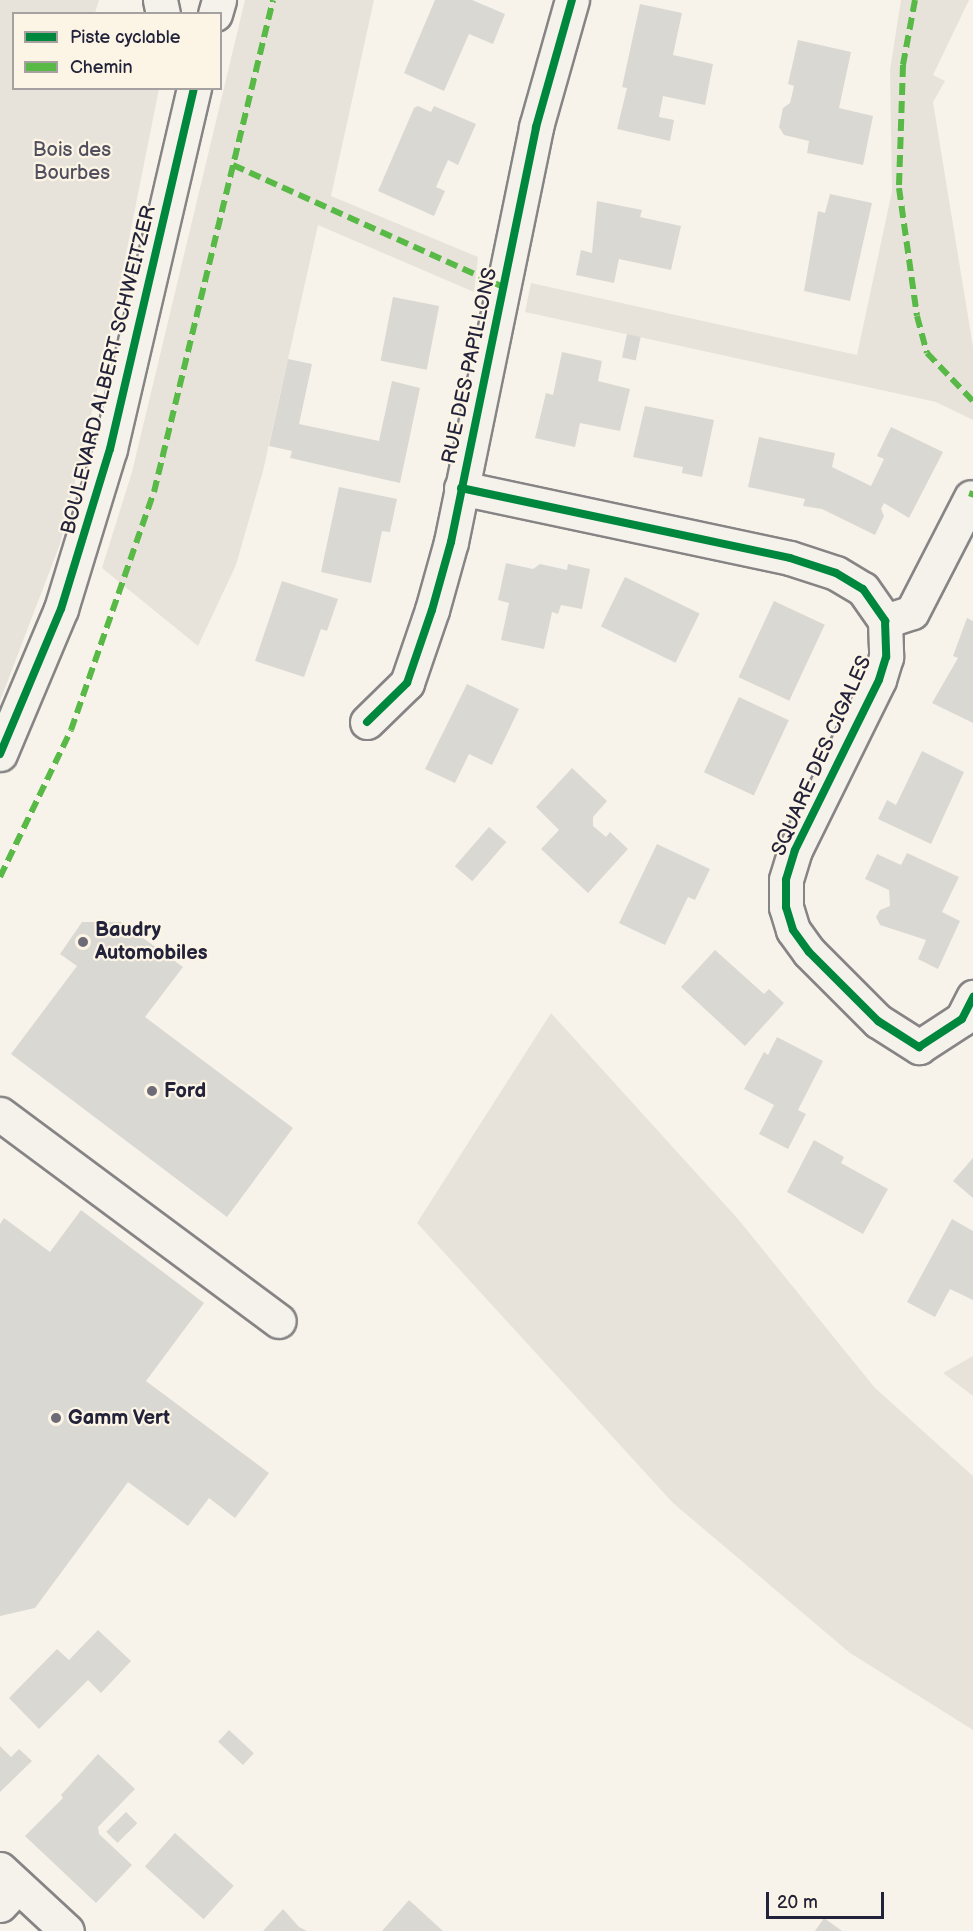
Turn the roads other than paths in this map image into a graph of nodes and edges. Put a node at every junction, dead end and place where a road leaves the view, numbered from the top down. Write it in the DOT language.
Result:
graph roads {
  1 [pos="572,0"];
  2 [pos="188,98"];
  3 [pos="461,488"];
  4 [pos="971,497"];
  5 [pos="885,621"];
  6 [pos="367,722"];
  7 [pos="0,754"];
  8 [pos="973,997"];
  9 [pos="0,1114"];
  10 [pos="279,1321"];
  11 [pos="6,1887"];
  12 [pos="67,1931"];
  1 -- 3 [label="street, RUE DES PAPILLONS"];
  2 -- 7 [label="street, BOULEVARD ALBERT SCHWEITZER"];
  3 -- 5 [label="street"];
  3 -- 6 [label="street, RUE DES PAPILLONS"];
  4 -- 5 [label="street"];
  5 -- 8 [label="street, SQUARE DES CIGALES"];
  9 -- 10 [label="street"];
  11 -- 12 [label="street"];
}
